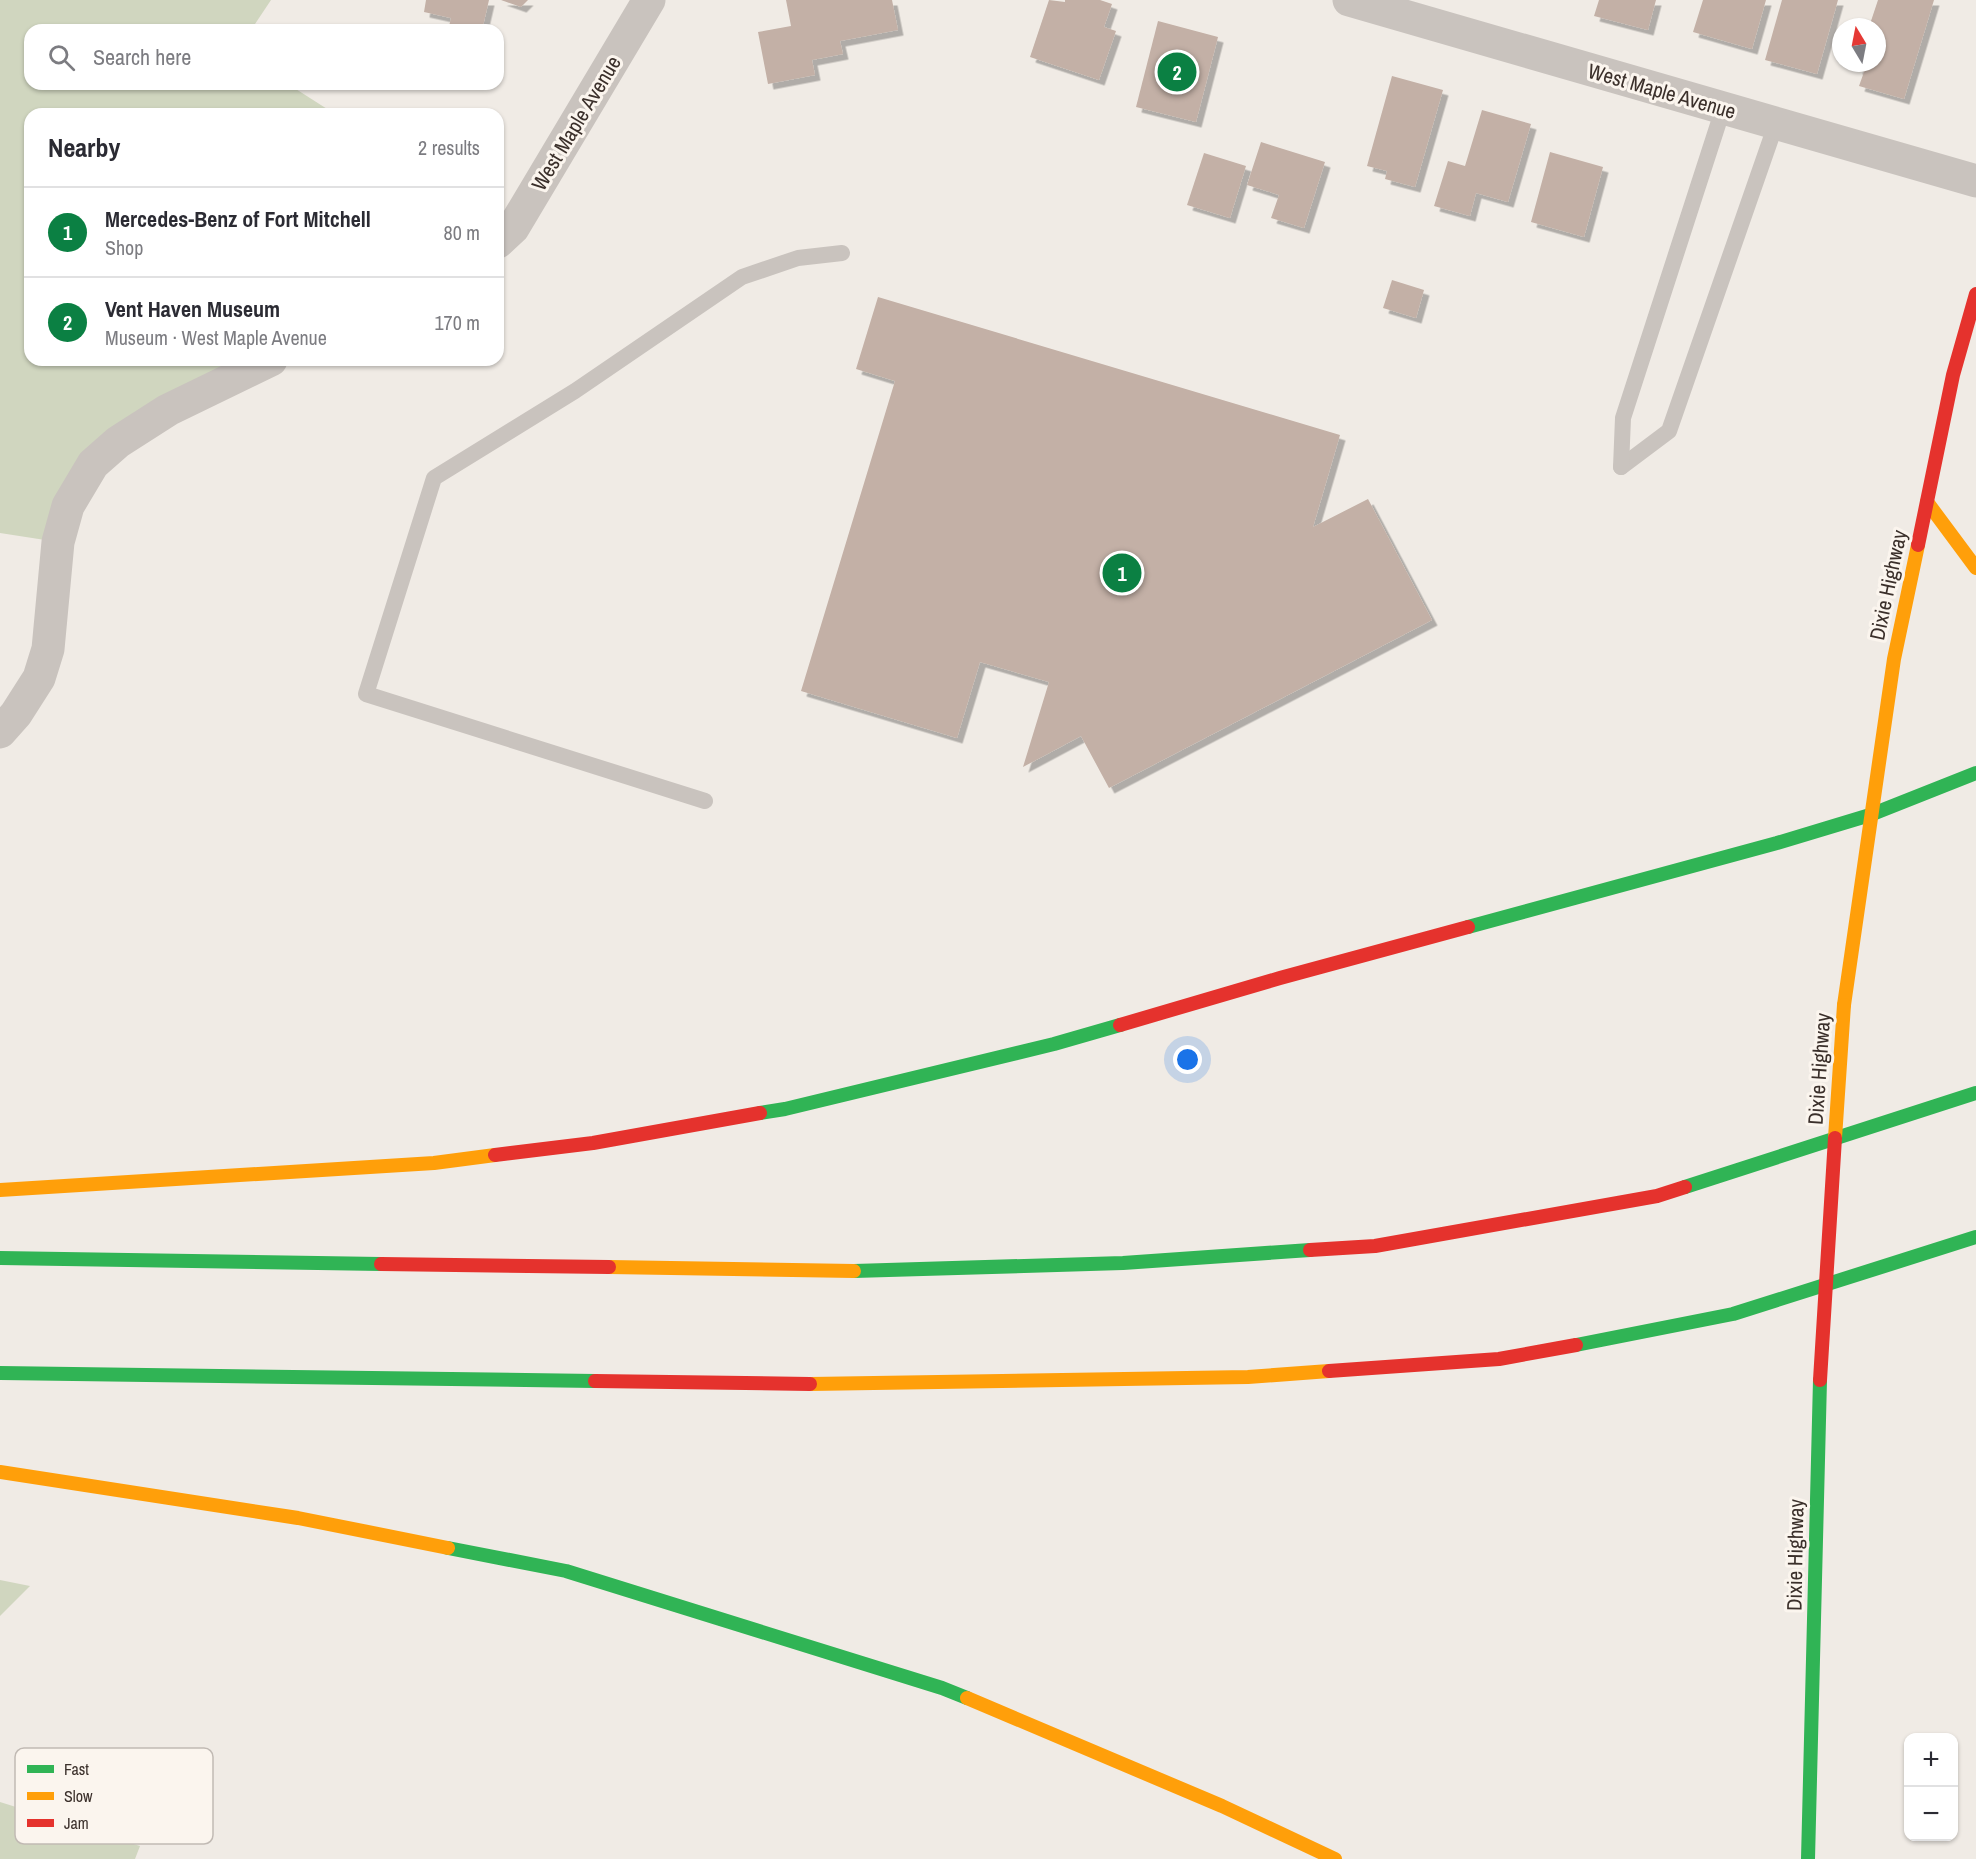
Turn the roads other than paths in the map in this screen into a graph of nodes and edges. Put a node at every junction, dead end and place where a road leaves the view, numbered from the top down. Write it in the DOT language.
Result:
graph roads {
  1 [pos="649,0"];
  2 [pos="1349,0"];
  3 [pos="1723,109"];
  4 [pos="1776,124"];
  5 [pos="1976,181"];
  6 [pos="504,236"];
  7 [pos="842,253"];
  8 [pos="1976,294"];
  9 [pos="259,366"];
  10 [pos="1927,502"];
  11 [pos="1976,568"];
  12 [pos="0,732"];
  13 [pos="1976,773"];
  14 [pos="705,801"];
  15 [pos="1870,815"];
  16 [pos="1976,1093"];
  17 [pos="0,1190"];
  18 [pos="1976,1237"];
  19 [pos="0,1258"];
  20 [pos="0,1373"];
  21 [pos="0,1472"];
  22 [pos="1335,1859"];
  23 [pos="1808,1859"];
  1 -- 6 [label="street, West Maple Avenue"];
  2 -- 3 [label="street, West Maple Avenue"];
  3 -- 4 [label="street, West Maple Avenue"];
  3 -- 4 [label="lane"];
  4 -- 5 [label="street, West Maple Avenue"];
  7 -- 14 [label="lane"];
  8 -- 10 [label="main road, Dixie Highway"];
  9 -- 12 [label="street"];
  10 -- 11 [label="main road"];
  10 -- 15 [label="main road, Dixie Highway"];
  13 -- 15 [label="main road"];
  15 -- 17 [label="main road"];
  15 -- 23 [label="main road, Dixie Highway, bridge"];
  16 -- 19 [label="main road"];
  18 -- 20 [label="main road"];
  21 -- 22 [label="main road"];
}
